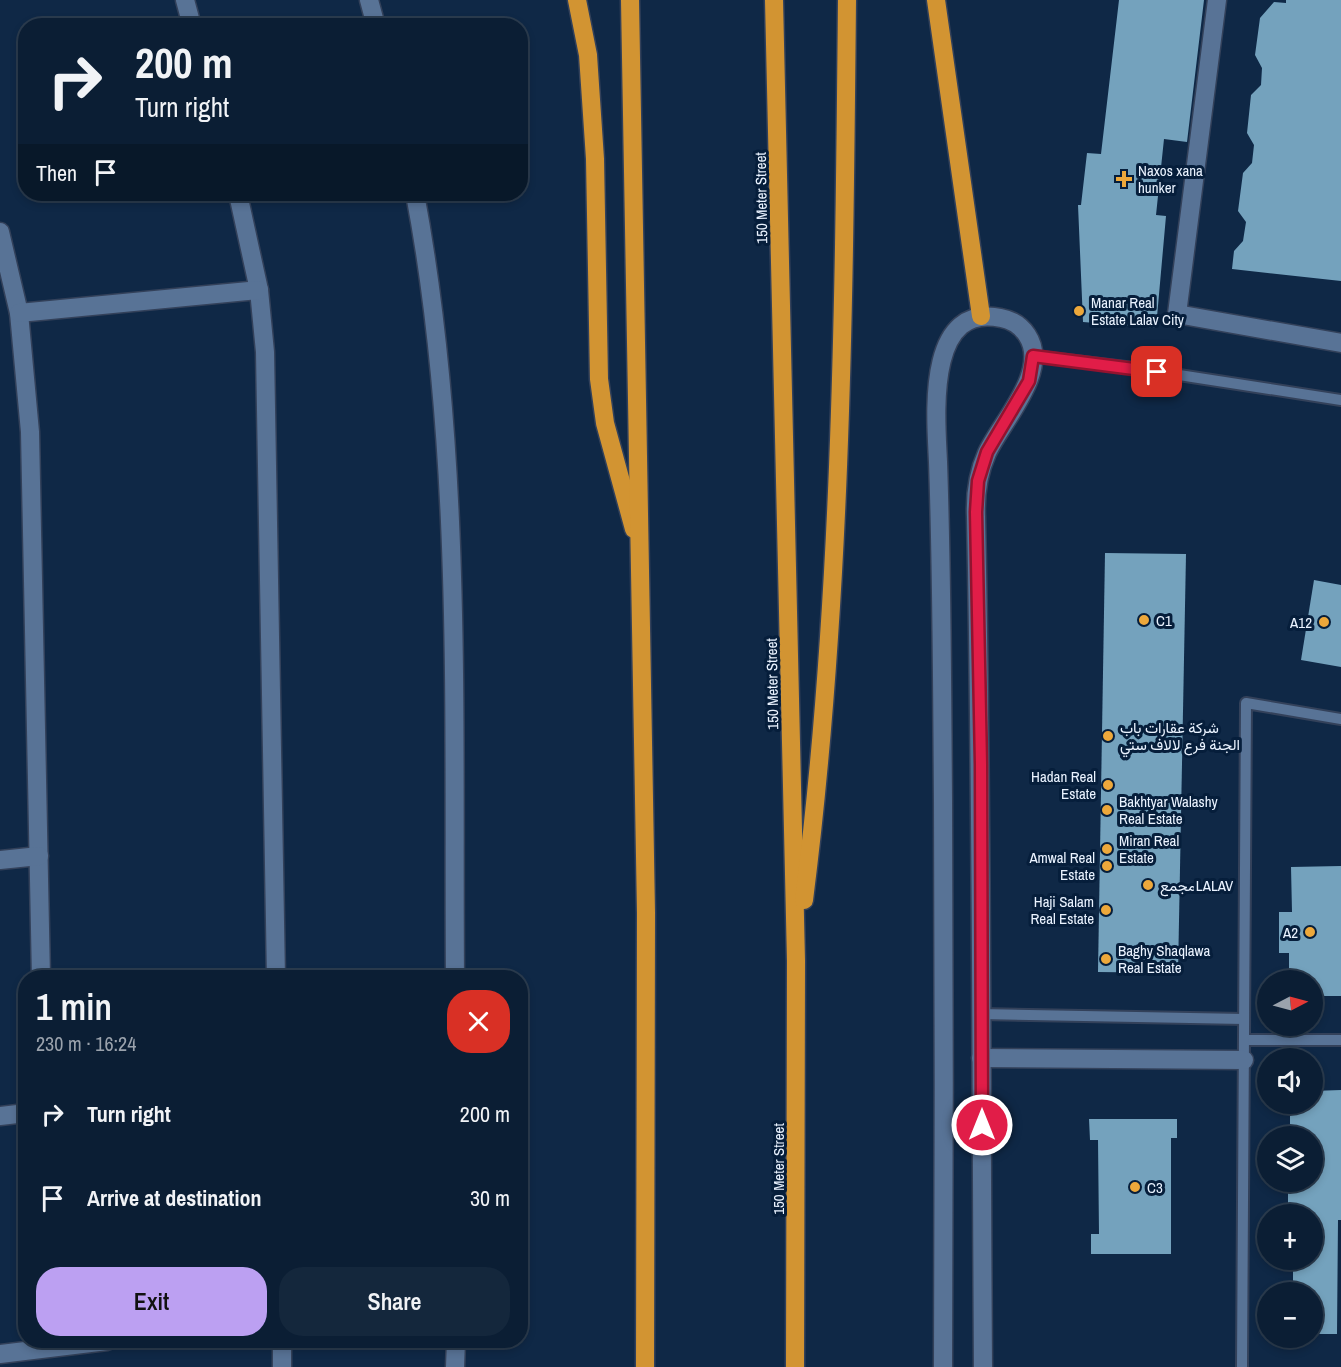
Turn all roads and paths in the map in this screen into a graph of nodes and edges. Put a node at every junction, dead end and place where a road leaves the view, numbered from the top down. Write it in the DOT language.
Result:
graph roads {
  1 [pos="185,0"];
  2 [pos="369,0"];
  3 [pos="577,0"];
  4 [pos="630,0"];
  5 [pos="774,0"];
  6 [pos="847,0"];
  7 [pos="936,0"];
  8 [pos="1217,0"];
  9 [pos="190,18"];
  10 [pos="374,18"];
  11 [pos="240,201"];
  12 [pos="416,201"];
  13 [pos="0,232"];
  14 [pos="259,290"];
  15 [pos="19,313"];
  16 [pos="981,316"];
  17 [pos="1341,343"];
  18 [pos="1033,356"];
  19 [pos="1341,400"];
  20 [pos="642,556"];
  21 [pos="1341,719"];
  22 [pos="39,856"];
  23 [pos="0,860"];
  24 [pos="796,961"];
  25 [pos="41,970"];
  26 [pos="276,970"];
  27 [pos="455,970"];
  28 [pos="981,1014"];
  29 [pos="1244,1019"];
  30 [pos="1244,1040"];
  31 [pos="1341,1040"];
  32 [pos="981,1058"];
  33 [pos="1244,1060"];
  34 [pos="18,1114"];
  35 [pos="0,1116"];
  36 [pos="29,1348"];
  37 [pos="43,1348"];
  38 [pos="282,1348"];
  39 [pos="456,1348"];
  40 [pos="0,1354"];
  41 [pos="42,1367"];
  42 [pos="282,1367"];
  43 [pos="455,1367"];
  44 [pos="645,1367"];
  45 [pos="795,1367"];
  46 [pos="943,1367"];
  47 [pos="983,1367"];
  48 [pos="1242,1367"];
  1 -- 9 [label="street"];
  2 -- 10 [label="street"];
  3 -- 20 [label="highway"];
  4 -- 20 [label="highway"];
  5 -- 24 [label="highway, 150 Meter Street"];
  6 -- 24 [label="highway"];
  7 -- 16 [label="highway"];
  8 -- 17 [label="street"];
  11 -- 14 [label="street"];
  12 -- 27 [label="street"];
  13 -- 15 [label="street"];
  14 -- 15 [label="street"];
  14 -- 26 [label="street"];
  15 -- 22 [label="street"];
  16 -- 18 [label="street"];
  16 -- 46 [label="street"];
  18 -- 19 [label="lane"];
  18 -- 28 [label="street"];
  20 -- 44 [label="highway"];
  21 -- 29 [label="lane"];
  22 -- 23 [label="street"];
  22 -- 25 [label="street"];
  24 -- 45 [label="highway, 150 Meter Street"];
  28 -- 29 [label="lane"];
  28 -- 32 [label="street"];
  29 -- 30 [label="lane"];
  30 -- 31 [label="lane"];
  30 -- 33 [label="lane"];
  32 -- 33 [label="street"];
  32 -- 47 [label="street"];
  33 -- 48 [label="lane"];
  34 -- 35 [label="street"];
  36 -- 40 [label="street"];
  37 -- 41 [label="street"];
  38 -- 42 [label="street"];
  39 -- 43 [label="street"];
}
